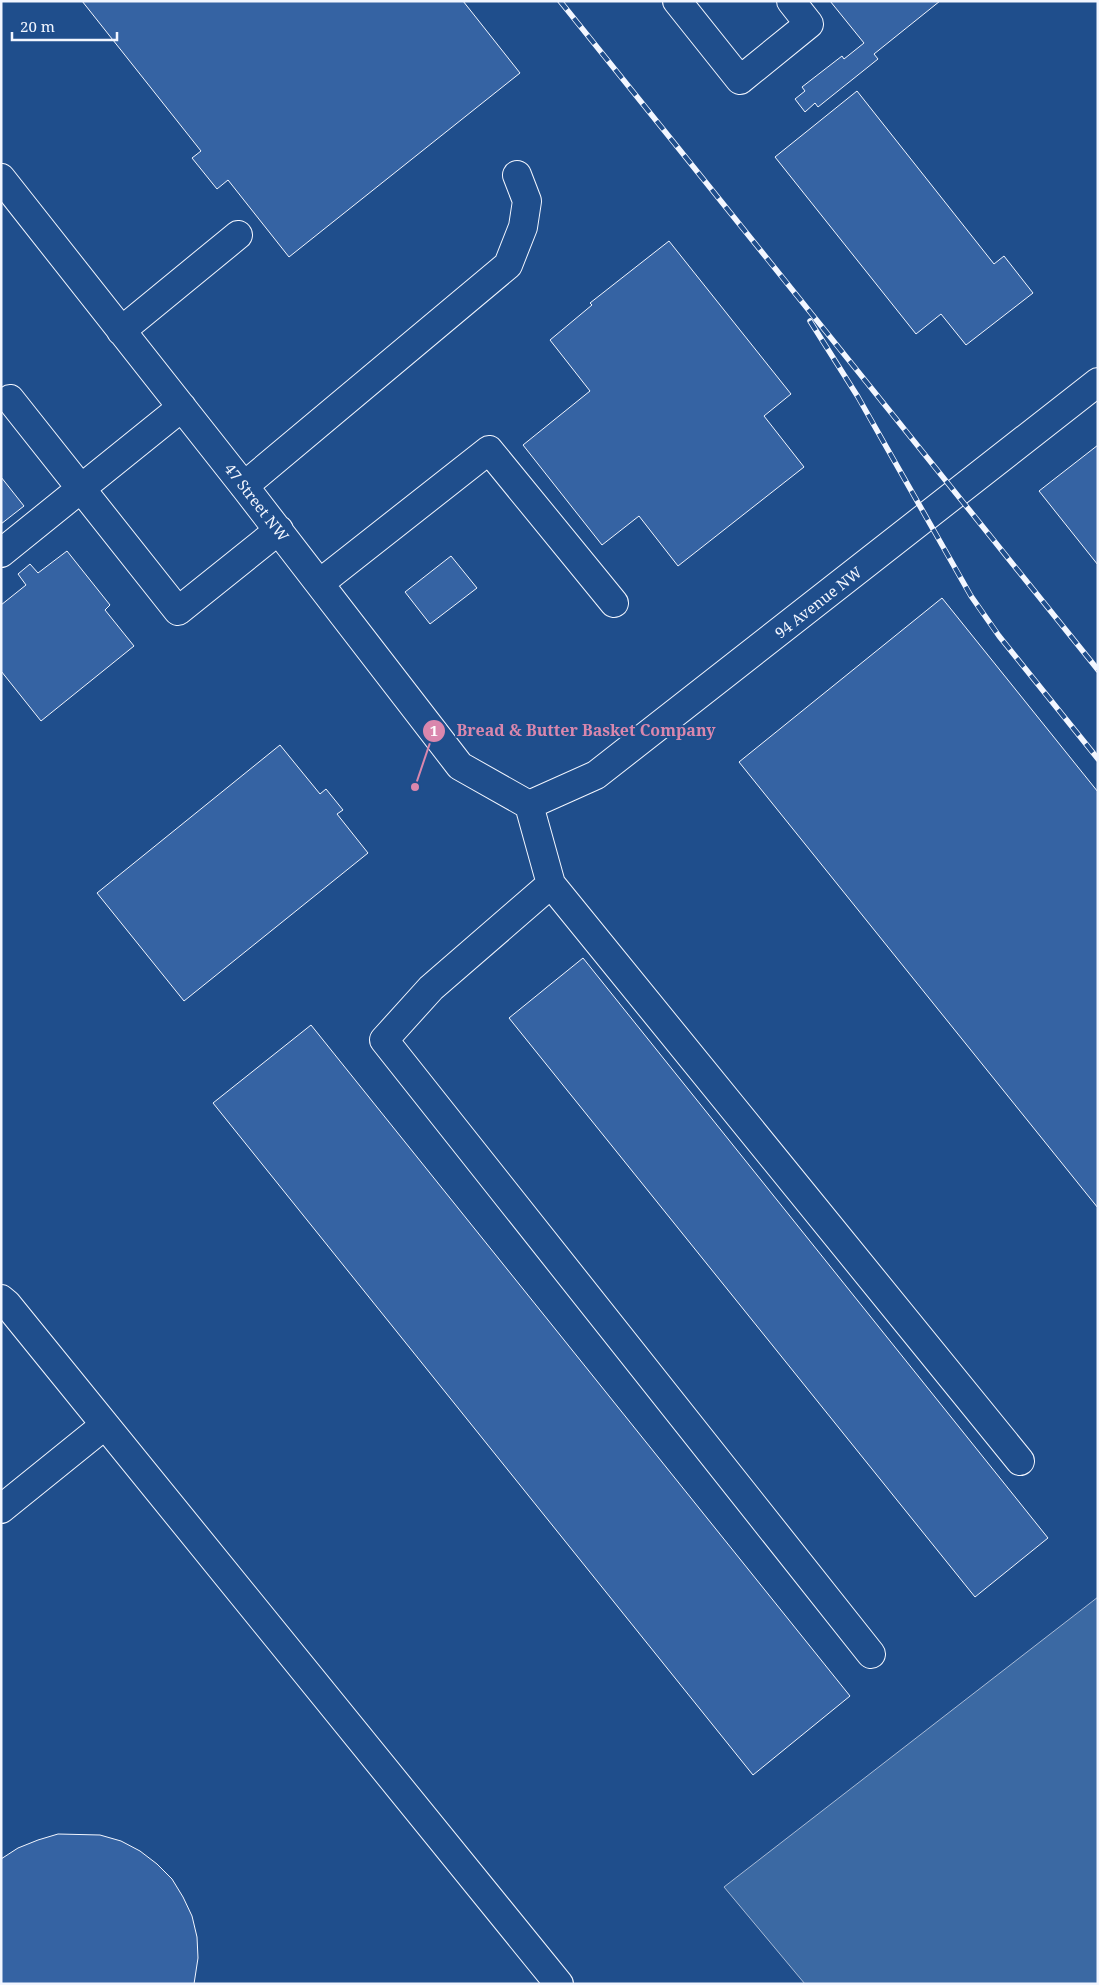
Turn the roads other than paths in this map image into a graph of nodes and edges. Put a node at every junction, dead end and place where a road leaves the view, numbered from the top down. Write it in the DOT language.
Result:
graph roads {
  1 [pos="676,1"];
  2 [pos="791,1"];
  3 [pos="517,175"];
  4 [pos="1,178"];
  5 [pos="238,235"];
  6 [pos="121,331"];
  7 [pos="1098,382"];
  8 [pos="10,399"];
  9 [pos="182,407"];
  10 [pos="244,486"];
  11 [pos="81,488"];
  12 [pos="279,530"];
  13 [pos="1,553"];
  14 [pos="320,583"];
  15 [pos="614,603"];
  16 [pos="529,805"];
  17 [pos="551,884"];
  18 [pos="1,1300"];
  19 [pos="105,1425"];
  20 [pos="1020,1461"];
  21 [pos="1,1509"];
  22 [pos="871,1654"];
  23 [pos="558,1984"];
  1 -- 2 [label="street"];
  3 -- 10 [label="street"];
  4 -- 6 [label="street, 47 Street NW"];
  5 -- 6 [label="street"];
  6 -- 9 [label="street, 47 Street NW"];
  7 -- 16 [label="street, 94 Avenue NW"];
  8 -- 11 [label="street"];
  9 -- 10 [label="street, 47 Street NW"];
  9 -- 11 [label="street"];
  10 -- 12 [label="street, 47 Street NW"];
  11 -- 12 [label="street"];
  11 -- 13 [label="street"];
  12 -- 14 [label="street, 47 Street NW"];
  14 -- 15 [label="street"];
  14 -- 16 [label="street, 47 Street NW"];
  16 -- 17 [label="street"];
  17 -- 20 [label="street"];
  17 -- 22 [label="street"];
  18 -- 19 [label="street"];
  19 -- 21 [label="street"];
  19 -- 23 [label="street"];
}
